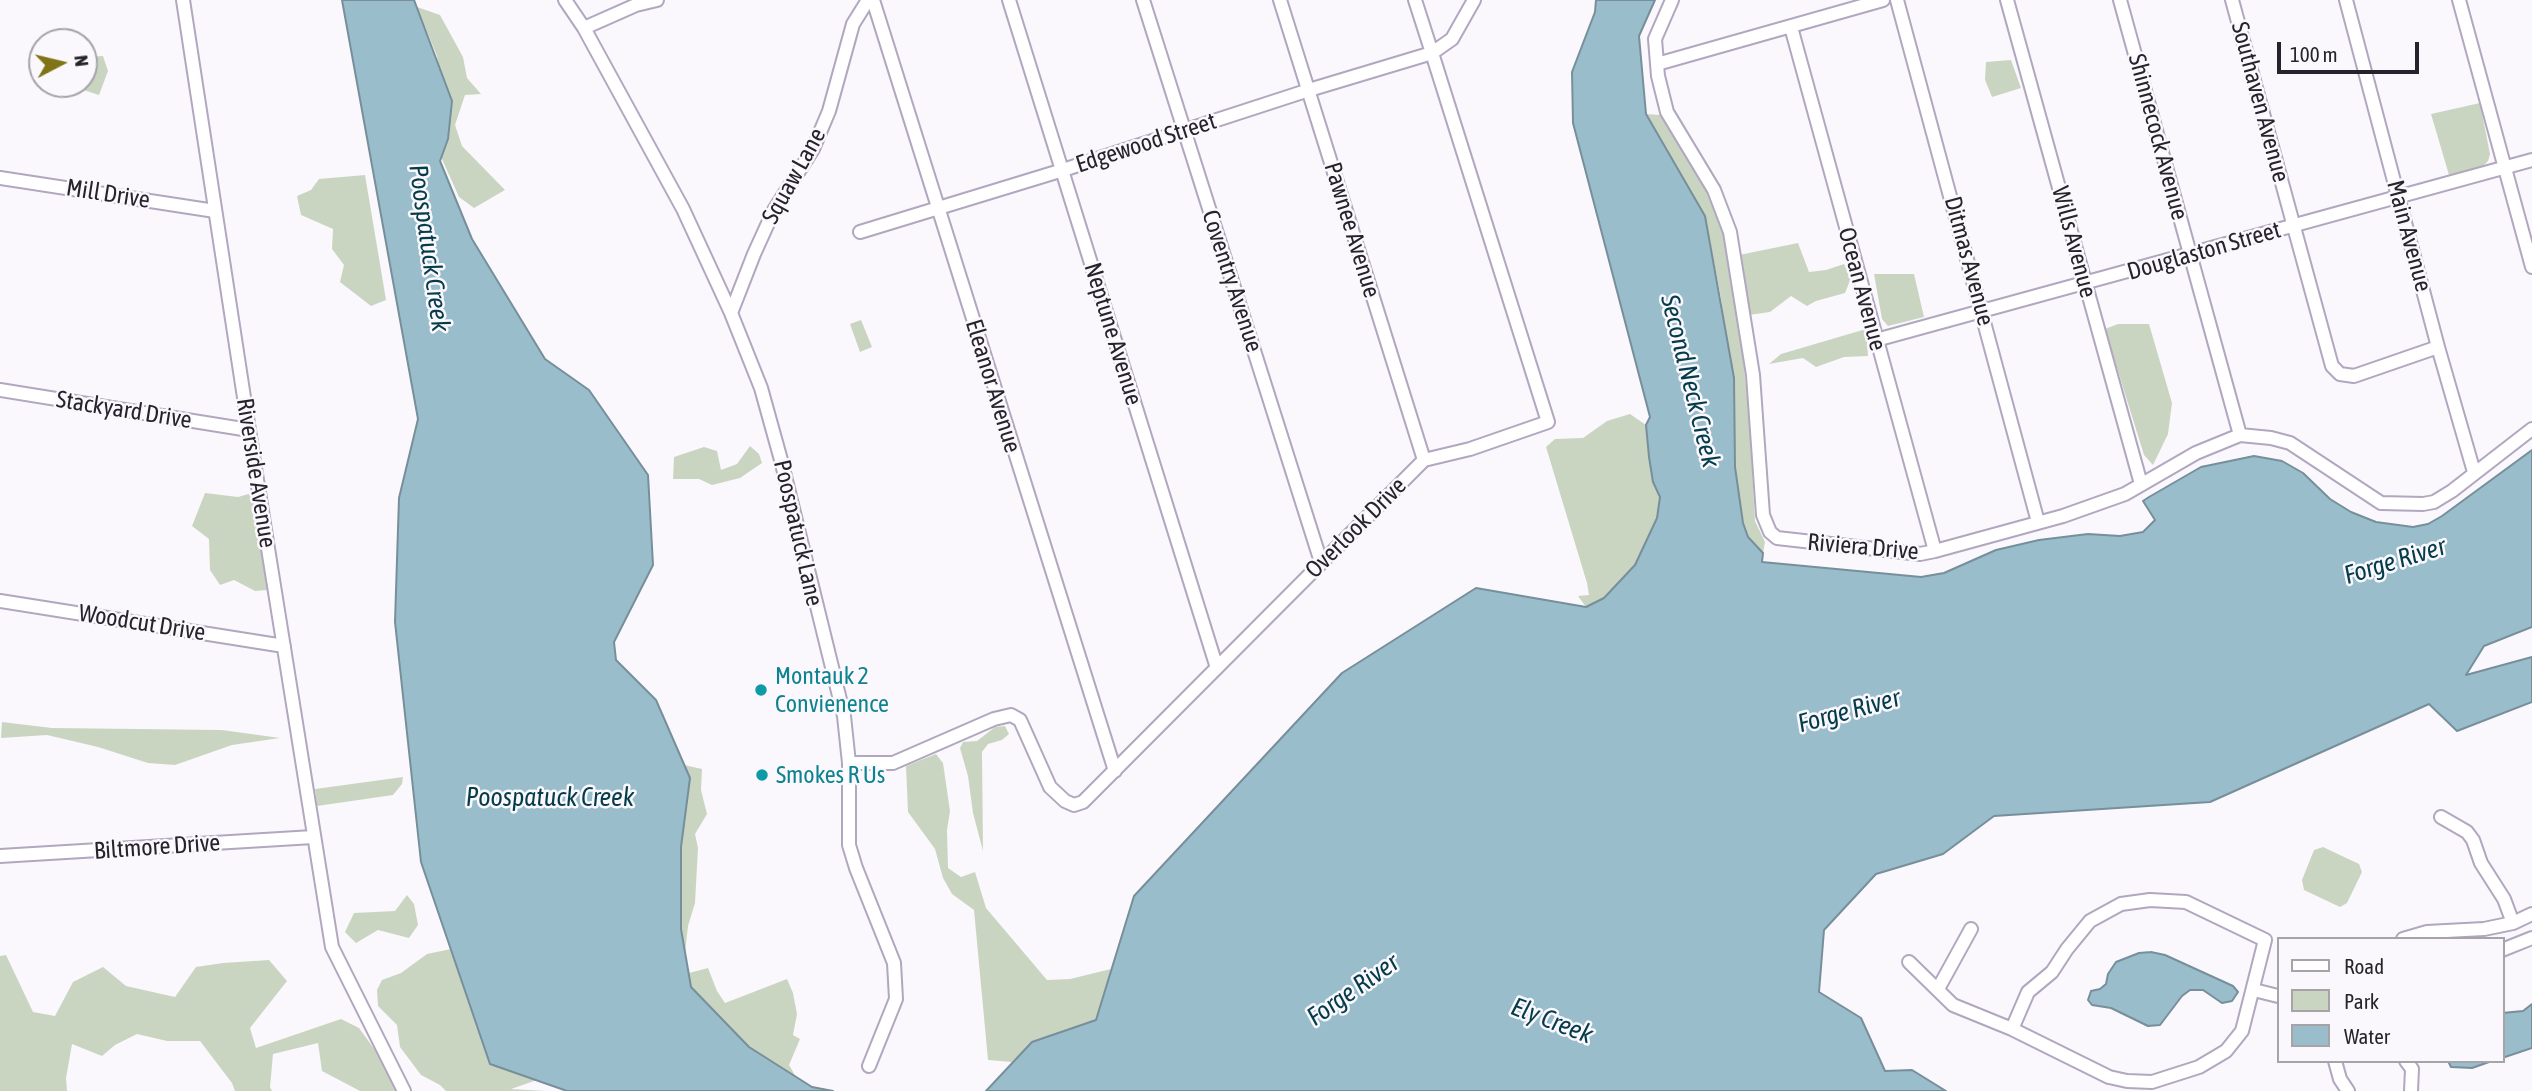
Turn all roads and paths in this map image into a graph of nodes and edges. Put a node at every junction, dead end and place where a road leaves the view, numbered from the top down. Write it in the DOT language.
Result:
graph roads {
  1 [pos="183,0"];
  2 [pos="565,0"];
  3 [pos="657,0"];
  4 [pos="871,0"];
  5 [pos="1009,0"];
  6 [pos="1143,0"];
  7 [pos="1280,0"];
  8 [pos="1415,0"];
  9 [pos="1474,0"];
  10 [pos="1672,0"];
  11 [pos="1884,0"];
  12 [pos="1897,0"];
  13 [pos="2007,0"];
  14 [pos="2120,0"];
  15 [pos="2232,0"];
  16 [pos="2346,0"];
  17 [pos="2459,0"];
  18 [pos="1791,27"];
  19 [pos="584,28"];
  20 [pos="1432,53"];
  21 [pos="1657,64"];
  22 [pos="1308,90"];
  23 [pos="1184,130"];
  24 [pos="2532,160"];
  25 [pos="2505,167"];
  26 [pos="1063,170"];
  27 [pos="0,178"];
  28 [pos="2399,196"];
  29 [pos="938,208"];
  30 [pos="215,211"];
  31 [pos="2293,226"];
  32 [pos="860,232"];
  33 [pos="2189,254"];
  34 [pos="2532,267"];
  35 [pos="2085,284"];
  36 [pos="1982,311"];
  37 [pos="731,313"];
  38 [pos="1876,340"];
  39 [pos="2438,347"];
  40 [pos="0,390"];
  41 [pos="2532,429"];
  42 [pos="249,430"];
  43 [pos="2240,435"];
  44 [pos="1424,460"];
  45 [pos="2474,472"];
  46 [pos="2141,484"];
  47 [pos="2038,522"];
  48 [pos="1935,551"];
  49 [pos="1321,562"];
  50 [pos="0,601"];
  51 [pos="285,646"];
  52 [pos="1217,668"];
  53 [pos="849,763"];
  54 [pos="1115,771"];
  55 [pos="2441,817"];
  56 [pos="313,837"];
  57 [pos="0,856"];
  58 [pos="2532,914"];
  59 [pos="2513,923"];
  60 [pos="1971,929"];
  61 [pos="2410,937"];
  62 [pos="2532,938"];
  63 [pos="2504,949"];
  64 [pos="1909,962"];
  65 [pos="1938,989"];
  66 [pos="2254,989"];
  67 [pos="2276,995"];
  68 [pos="2012,1029"];
  69 [pos="2336,1063"];
  70 [pos="2408,1063"];
  71 [pos="869,1066"];
  72 [pos="404,1091"];
  73 [pos="2348,1091"];
  74 [pos="2411,1091"];
  1 -- 30 [label="street, Riverside Avenue"];
  2 -- 19 [label="street, Poospatuck Lane"];
  3 -- 19 [label="street"];
  4 -- 29 [label="street, Eleanor Avenue"];
  4 -- 37 [label="street, Squaw Lane"];
  5 -- 26 [label="street, Neptune Avenue"];
  6 -- 23 [label="street, Coventry Avenue"];
  7 -- 22 [label="street, Pawnee Avenue"];
  8 -- 20 [label="street"];
  9 -- 20 [label="street"];
  10 -- 21 [label="street, Riviera Drive"];
  11 -- 18 [label="street"];
  12 -- 36 [label="street, Ditmas Avenue"];
  13 -- 35 [label="street, Wills Avenue"];
  14 -- 33 [label="street, Shinnecock Avenue"];
  15 -- 31 [label="street, Southaven Avenue"];
  16 -- 28 [label="street, Main Avenue"];
  17 -- 25 [label="street"];
  18 -- 21 [label="street"];
  18 -- 38 [label="street, Ocean Avenue"];
  19 -- 37 [label="street, Poospatuck Lane"];
  20 -- 22 [label="street, Edgewood Street"];
  20 -- 44 [label="street, Overlook Drive"];
  21 -- 48 [label="street, Riviera Drive"];
  22 -- 23 [label="street, Edgewood Street"];
  22 -- 44 [label="street, Pawnee Avenue"];
  23 -- 26 [label="street, Edgewood Street"];
  23 -- 49 [label="street, Coventry Avenue"];
  24 -- 25 [label="street, Douglaston Street"];
  25 -- 28 [label="street, Douglaston Street"];
  25 -- 34 [label="street"];
  26 -- 29 [label="street, Edgewood Street"];
  26 -- 52 [label="street, Neptune Avenue"];
  27 -- 30 [label="street, Mill Drive"];
  28 -- 31 [label="street, Douglaston Street"];
  28 -- 39 [label="street, Main Avenue"];
  29 -- 32 [label="street, Edgewood Street"];
  29 -- 54 [label="street, Eleanor Avenue"];
  30 -- 42 [label="street, Riverside Avenue"];
  31 -- 33 [label="street, Douglaston Street"];
  31 -- 39 [label="street, Southaven Avenue"];
  33 -- 35 [label="street, Douglaston Street"];
  33 -- 43 [label="street, Shinnecock Avenue"];
  35 -- 36 [label="street, Douglaston Street"];
  35 -- 46 [label="street, Wills Avenue"];
  36 -- 38 [label="street, Douglaston Street"];
  36 -- 47 [label="street, Ditmas Avenue"];
  37 -- 53 [label="street, Poospatuck Lane"];
  38 -- 48 [label="street, Ocean Avenue"];
  39 -- 45 [label="street, Main Avenue"];
  40 -- 42 [label="street, Stackyard Drive"];
  41 -- 45 [label="street, Riviera Drive"];
  42 -- 51 [label="street, Riverside Avenue"];
  43 -- 45 [label="street, Riviera Drive"];
  43 -- 46 [label="street, Riviera Drive"];
  44 -- 49 [label="street, Overlook Drive"];
  46 -- 47 [label="street, Riviera Drive"];
  47 -- 48 [label="street, Riviera Drive"];
  49 -- 52 [label="street, Overlook Drive"];
  50 -- 51 [label="street, Woodcut Drive"];
  51 -- 56 [label="street, Riverside Avenue"];
  52 -- 54 [label="street, Overlook Drive"];
  53 -- 54 [label="street, Overlook Drive"];
  53 -- 71 [label="street, Poospatuck Lane"];
  55 -- 59 [label="street"];
  56 -- 57 [label="street, Biltmore Drive"];
  56 -- 72 [label="street, Riverside Avenue"];
  58 -- 59 [label="street"];
  59 -- 61 [label="street"];
  60 -- 65 [label="street"];
  62 -- 63 [label="street"];
  64 -- 65 [label="street"];
  65 -- 68 [label="street"];
  66 -- 67 [label="street"];
  66 -- 68 [label="street"];
  66 -- 68 [label="street"];
  69 -- 73 [label="street"];
  70 -- 74 [label="street"];
}
